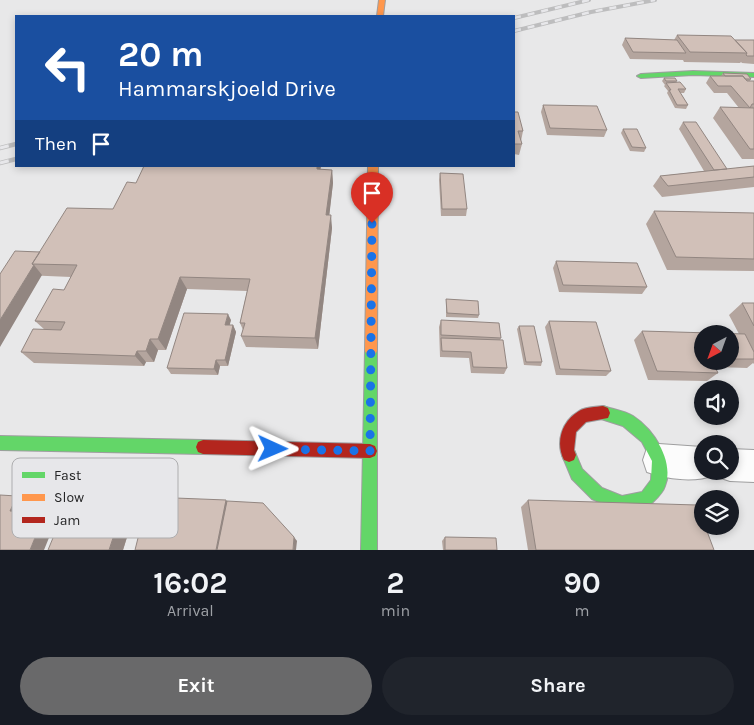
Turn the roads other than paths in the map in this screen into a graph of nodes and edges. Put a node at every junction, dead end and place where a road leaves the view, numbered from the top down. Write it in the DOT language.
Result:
graph roads {
  1 [pos="382,0"];
  2 [pos="380,15"];
  3 [pos="754,74"];
  4 [pos="641,76"];
  5 [pos="373,167"];
  6 [pos="0,443"];
  7 [pos="370,451"];
  8 [pos="659,460"];
  9 [pos="694,462"];
  10 [pos="739,465"];
  11 [pos="754,466"];
  12 [pos="369,550"];
  1 -- 2 [label="street"];
  3 -- 4 [label="street"];
  5 -- 7 [label="street"];
  6 -- 7 [label="street"];
  7 -- 12 [label="street"];
  8 -- 8 [label="street"];
  8 -- 9 [label="street"];
  10 -- 11 [label="street"];
}
